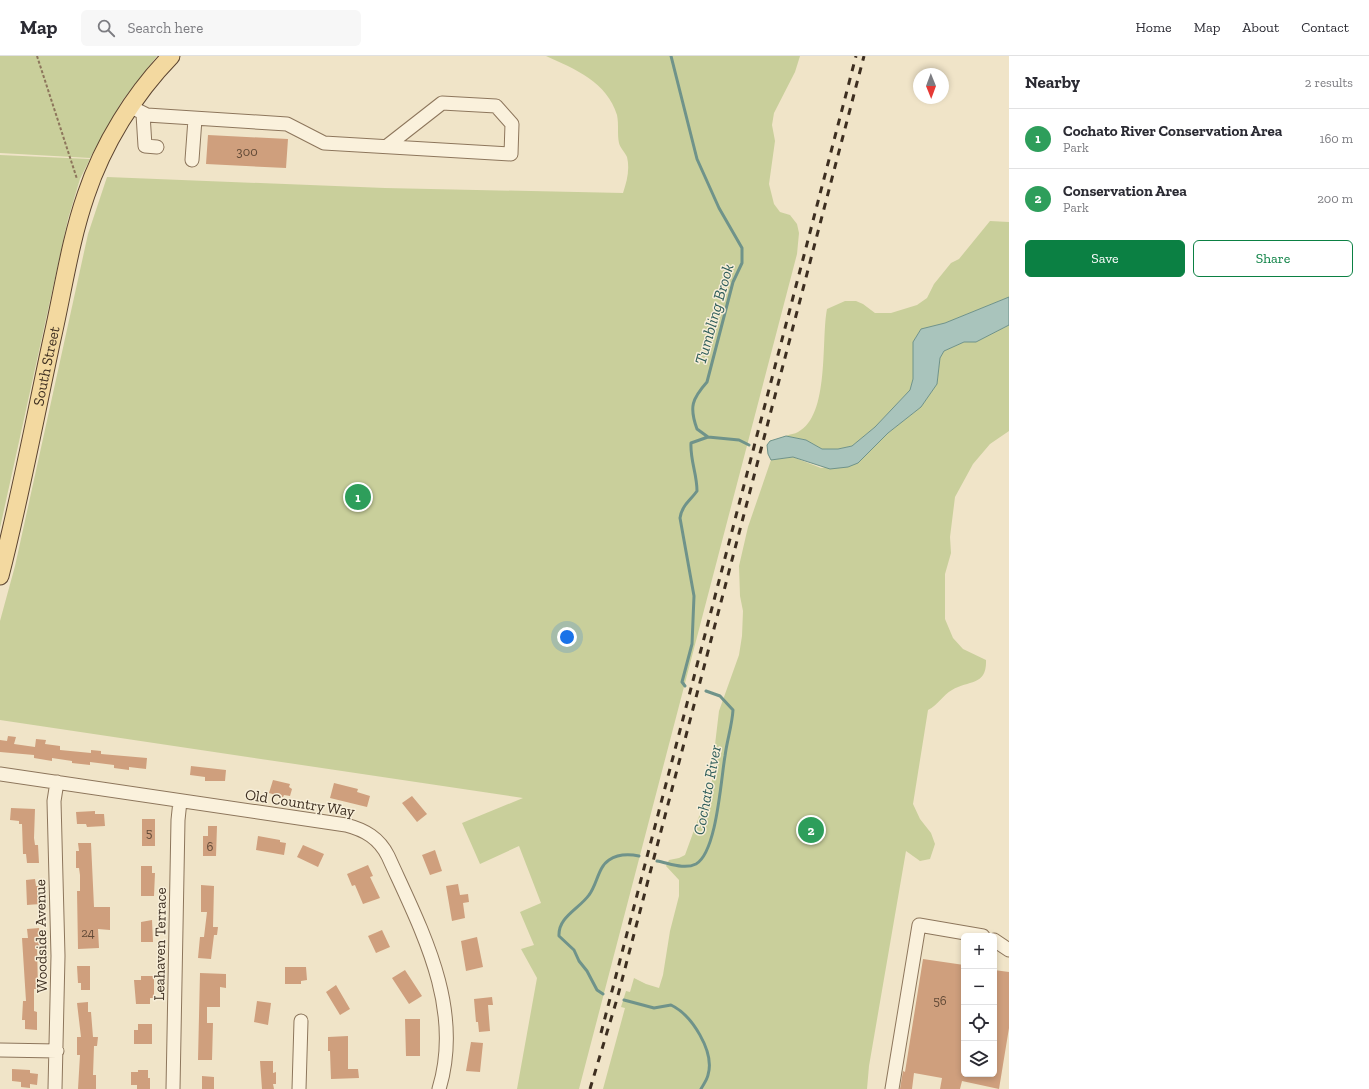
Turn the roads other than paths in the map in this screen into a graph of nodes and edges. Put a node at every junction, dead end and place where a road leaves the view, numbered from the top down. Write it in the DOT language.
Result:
graph roads {
  1 [pos="171,56"];
  2 [pos="137,111"];
  3 [pos="195,119"];
  4 [pos="387,146"];
  5 [pos="157,147"];
  6 [pos="192,160"];
  7 [pos="0,576"];
  8 [pos="0,774"];
  9 [pos="56,782"];
  10 [pos="180,801"];
  11 [pos="966,933"];
  12 [pos="997,942"];
  13 [pos="1009,950"];
  14 [pos="301,1021"];
  15 [pos="0,1050"];
  16 [pos="57,1051"];
  17 [pos="55,1089"];
  18 [pos="173,1089"];
  19 [pos="299,1089"];
  20 [pos="439,1089"];
  21 [pos="892,1089"];
  1 -- 2 [label="main road, South Street"];
  2 -- 3 [label="street"];
  2 -- 5 [label="street"];
  2 -- 7 [label="main road, South Street"];
  3 -- 4 [label="street"];
  3 -- 6 [label="street"];
  4 -- 4 [label="street"];
  8 -- 9 [label="street, Old Country Way"];
  9 -- 10 [label="street, Old Country Way"];
  9 -- 16 [label="street, Woodside Avenue"];
  10 -- 18 [label="street, Leahaven Terrace"];
  10 -- 20 [label="street, Old Country Way"];
  11 -- 21 [label="street"];
  12 -- 13 [label="street"];
  14 -- 19 [label="street"];
  15 -- 16 [label="street"];
  16 -- 17 [label="street, Woodside Avenue"];
}
